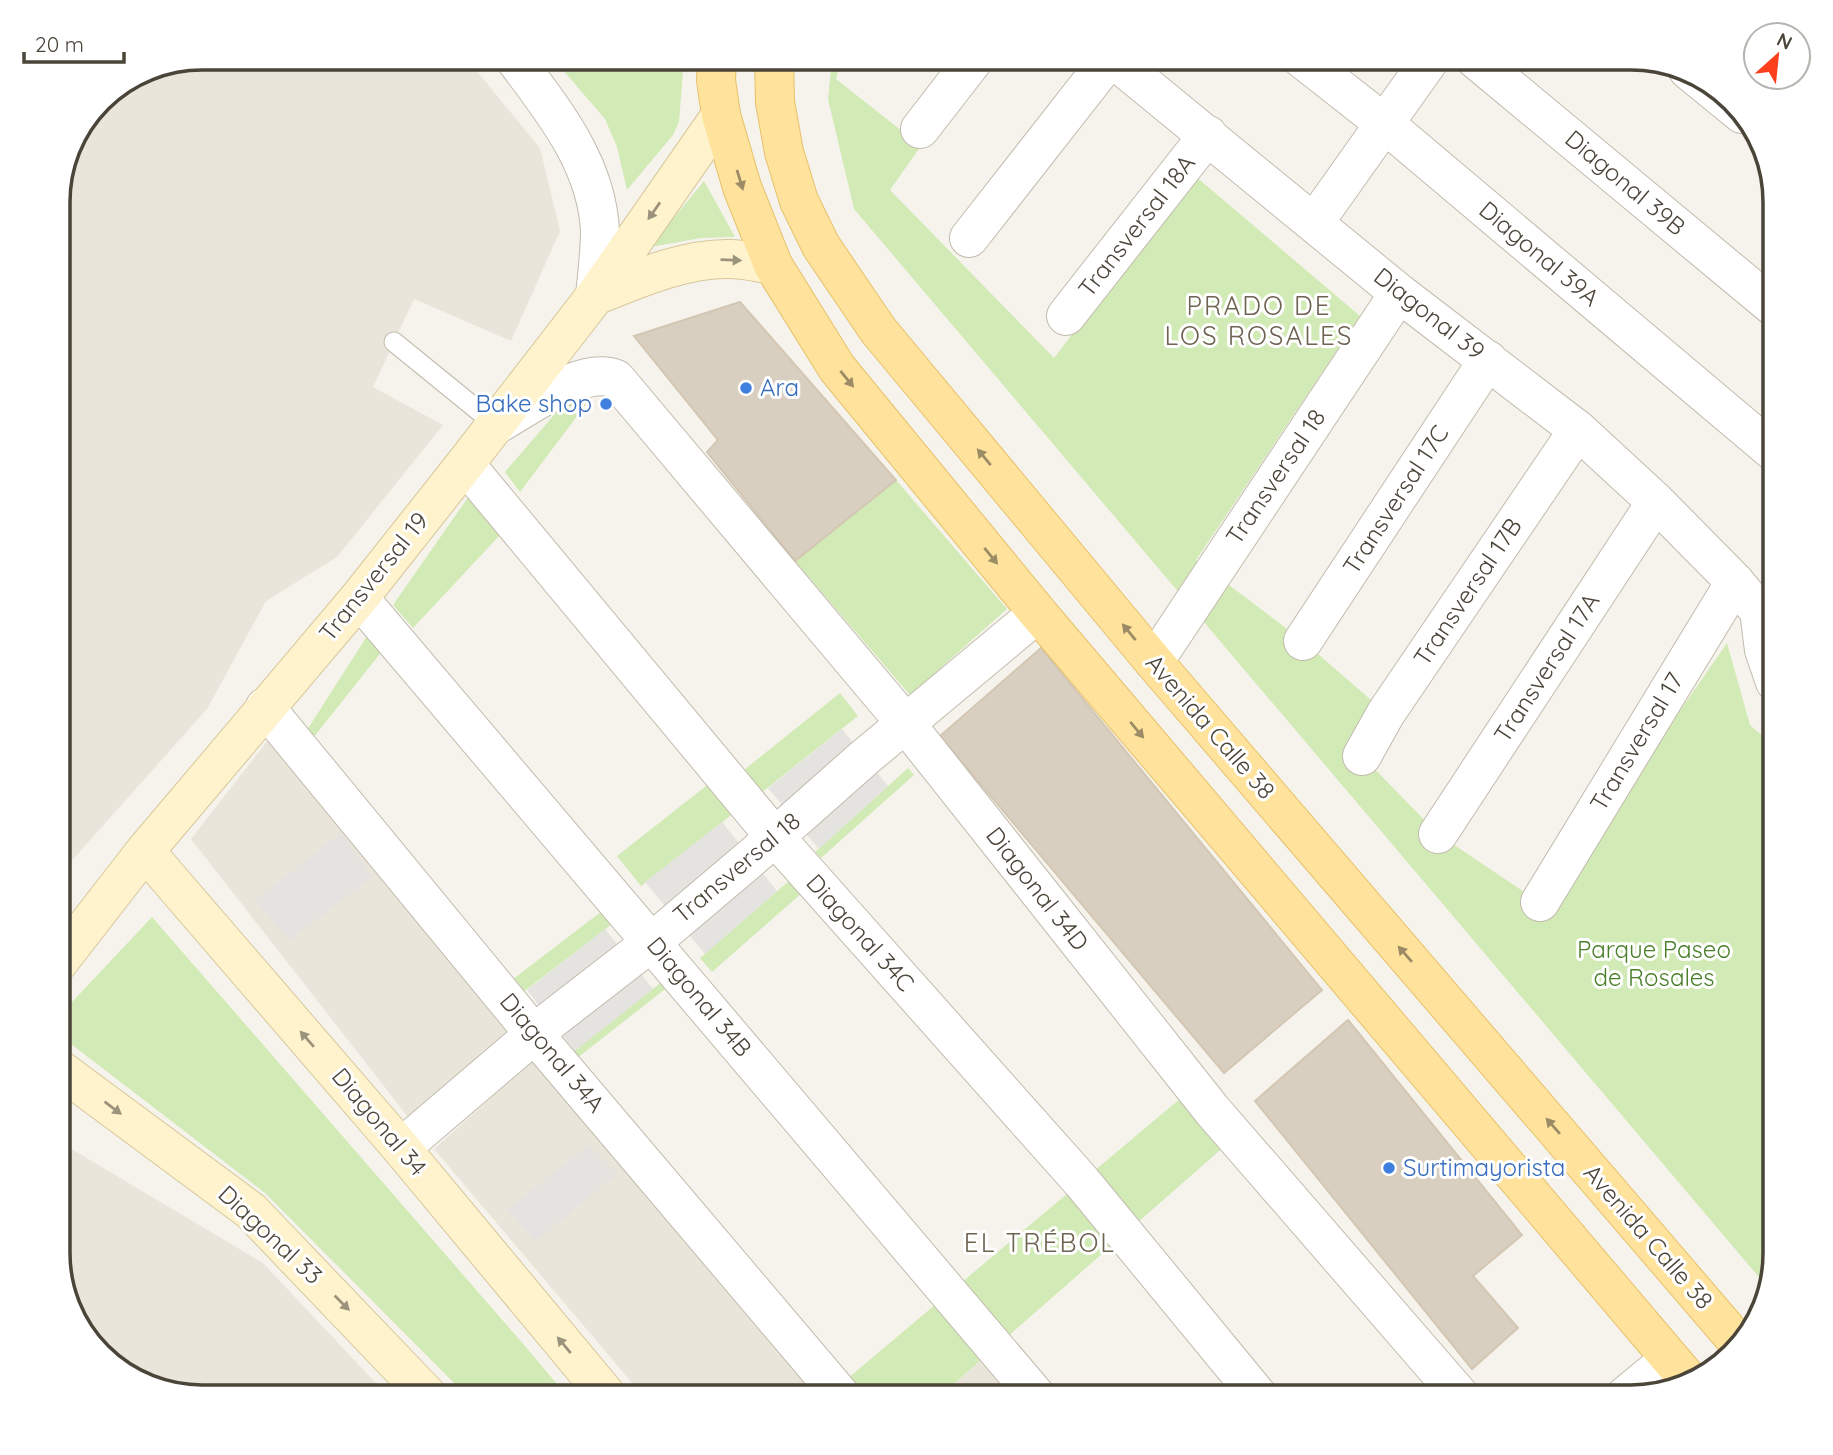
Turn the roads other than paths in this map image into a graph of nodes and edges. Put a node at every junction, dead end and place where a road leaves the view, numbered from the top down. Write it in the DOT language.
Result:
graph roads {
  1 [pos="523,70"];
  2 [pos="716,70"];
  3 [pos="774,70"];
  4 [pos="966,70"];
  5 [pos="1102,70"];
  6 [pos="1126,70"];
  7 [pos="1316,70"];
  8 [pos="1423,70"];
  9 [pos="1488,70"];
  10 [pos="721,115"];
  11 [pos="1385,124"];
  12 [pos="920,129"];
  13 [pos="1208,135"];
  14 [pos="1314,223"];
  15 [pos="969,238"];
  16 [pos="773,265"];
  17 [pos="1399,293"];
  18 [pos="595,296"];
  19 [pos="1763,298"];
  20 [pos="1066,316"];
  21 [pos="394,342"];
  22 [pos="1488,360"];
  23 [pos="496,425"];
  24 [pos="1578,430"];
  25 [pos="1763,443"];
  26 [pos="466,464"];
  27 [pos="1656,502"];
  28 [pos="1735,582"];
  29 [pos="359,598"];
  30 [pos="1038,613"];
  31 [pos="1303,641"];
  32 [pos="1763,642"];
  33 [pos="1154,662"];
  34 [pos="265,706"];
  35 [pos="906,724"];
  36 [pos="1362,756"];
  37 [pos="1438,834"];
  38 [pos="775,837"];
  39 [pos="145,851"];
  40 [pos="1540,902"];
  41 [pos="653,941"];
  42 [pos="70,948"];
  43 [pos="535,1035"];
  44 [pos="70,1077"];
  45 [pos="401,1148"];
  46 [pos="1733,1337"];
  47 [pos="1681,1371"];
  48 [pos="1657,1382"];
  49 [pos="418,1385"];
  50 [pos="598,1385"];
  51 [pos="832,1385"];
  52 [pos="1027,1385"];
  53 [pos="1249,1385"];
  54 [pos="1451,1385"];
  1 -- 18 [label="street"];
  2 -- 10 [label="main road"];
  33 -- 3 [label="main road, Avenida Calle 38, one-way"];
  4 -- 12 [label="street"];
  5 -- 15 [label="street"];
  6 -- 13 [label="street, Diagonal 39"];
  7 -- 11 [label="street, Diagonal 39A"];
  8 -- 11 [label="street"];
  9 -- 19 [label="street, Diagonal 39B"];
  10 -- 16 [label="main road, one-way"];
  10 -- 18 [label="main road, Transversal 19, one-way"];
  11 -- 14 [label="street"];
  11 -- 25 [label="street, Diagonal 39A"];
  13 -- 14 [label="street, Diagonal 39"];
  13 -- 20 [label="street, Transversal 18A"];
  14 -- 17 [label="street, Diagonal 39"];
  18 -- 16 [label="main road, one-way"];
  16 -- 30 [label="main road, one-way"];
  17 -- 22 [label="street, Diagonal 39"];
  17 -- 33 [label="street, Transversal 18"];
  18 -- 23 [label="main road, Transversal 19"];
  21 -- 23 [label="lane"];
  22 -- 24 [label="street, Diagonal 39"];
  22 -- 31 [label="street, Transversal 17C"];
  23 -- 26 [label="main road, Transversal 19"];
  23 -- 35 [label="street, Diagonal 34D"];
  24 -- 27 [label="street, Diagonal 39"];
  24 -- 36 [label="street, Transversal 17B"];
  26 -- 29 [label="main road, Transversal 19"];
  26 -- 38 [label="street, Diagonal 34C"];
  27 -- 28 [label="street, Diagonal 39"];
  27 -- 37 [label="street, Transversal 17A"];
  28 -- 32 [label="street, Diagonal 39"];
  28 -- 40 [label="street, Transversal 17"];
  29 -- 34 [label="main road, Transversal 19"];
  29 -- 41 [label="street, Diagonal 34B"];
  30 -- 35 [label="street, Transversal 18"];
  30 -- 47 [label="main road, one-way"];
  46 -- 33 [label="main road, Avenida Calle 38, one-way"];
  34 -- 39 [label="main road, Transversal 19"];
  34 -- 43 [label="street, Diagonal 34A"];
  35 -- 38 [label="street, Transversal 18"];
  35 -- 54 [label="street, Diagonal 34D"];
  38 -- 41 [label="street, Transversal 18"];
  38 -- 53 [label="street, Diagonal 34C"];
  39 -- 42 [label="main road, Transversal 19"];
  45 -- 39 [label="main road, Diagonal 34, one-way"];
  41 -- 43 [label="street, Transversal 18"];
  41 -- 52 [label="street, Diagonal 34B"];
  43 -- 45 [label="street, Transversal 18"];
  43 -- 51 [label="street, Diagonal 34A"];
  44 -- 49 [label="main road, Diagonal 33, one-way"];
  50 -- 45 [label="main road, Diagonal 34, one-way"];
  47 -- 48 [label="street"];
}
